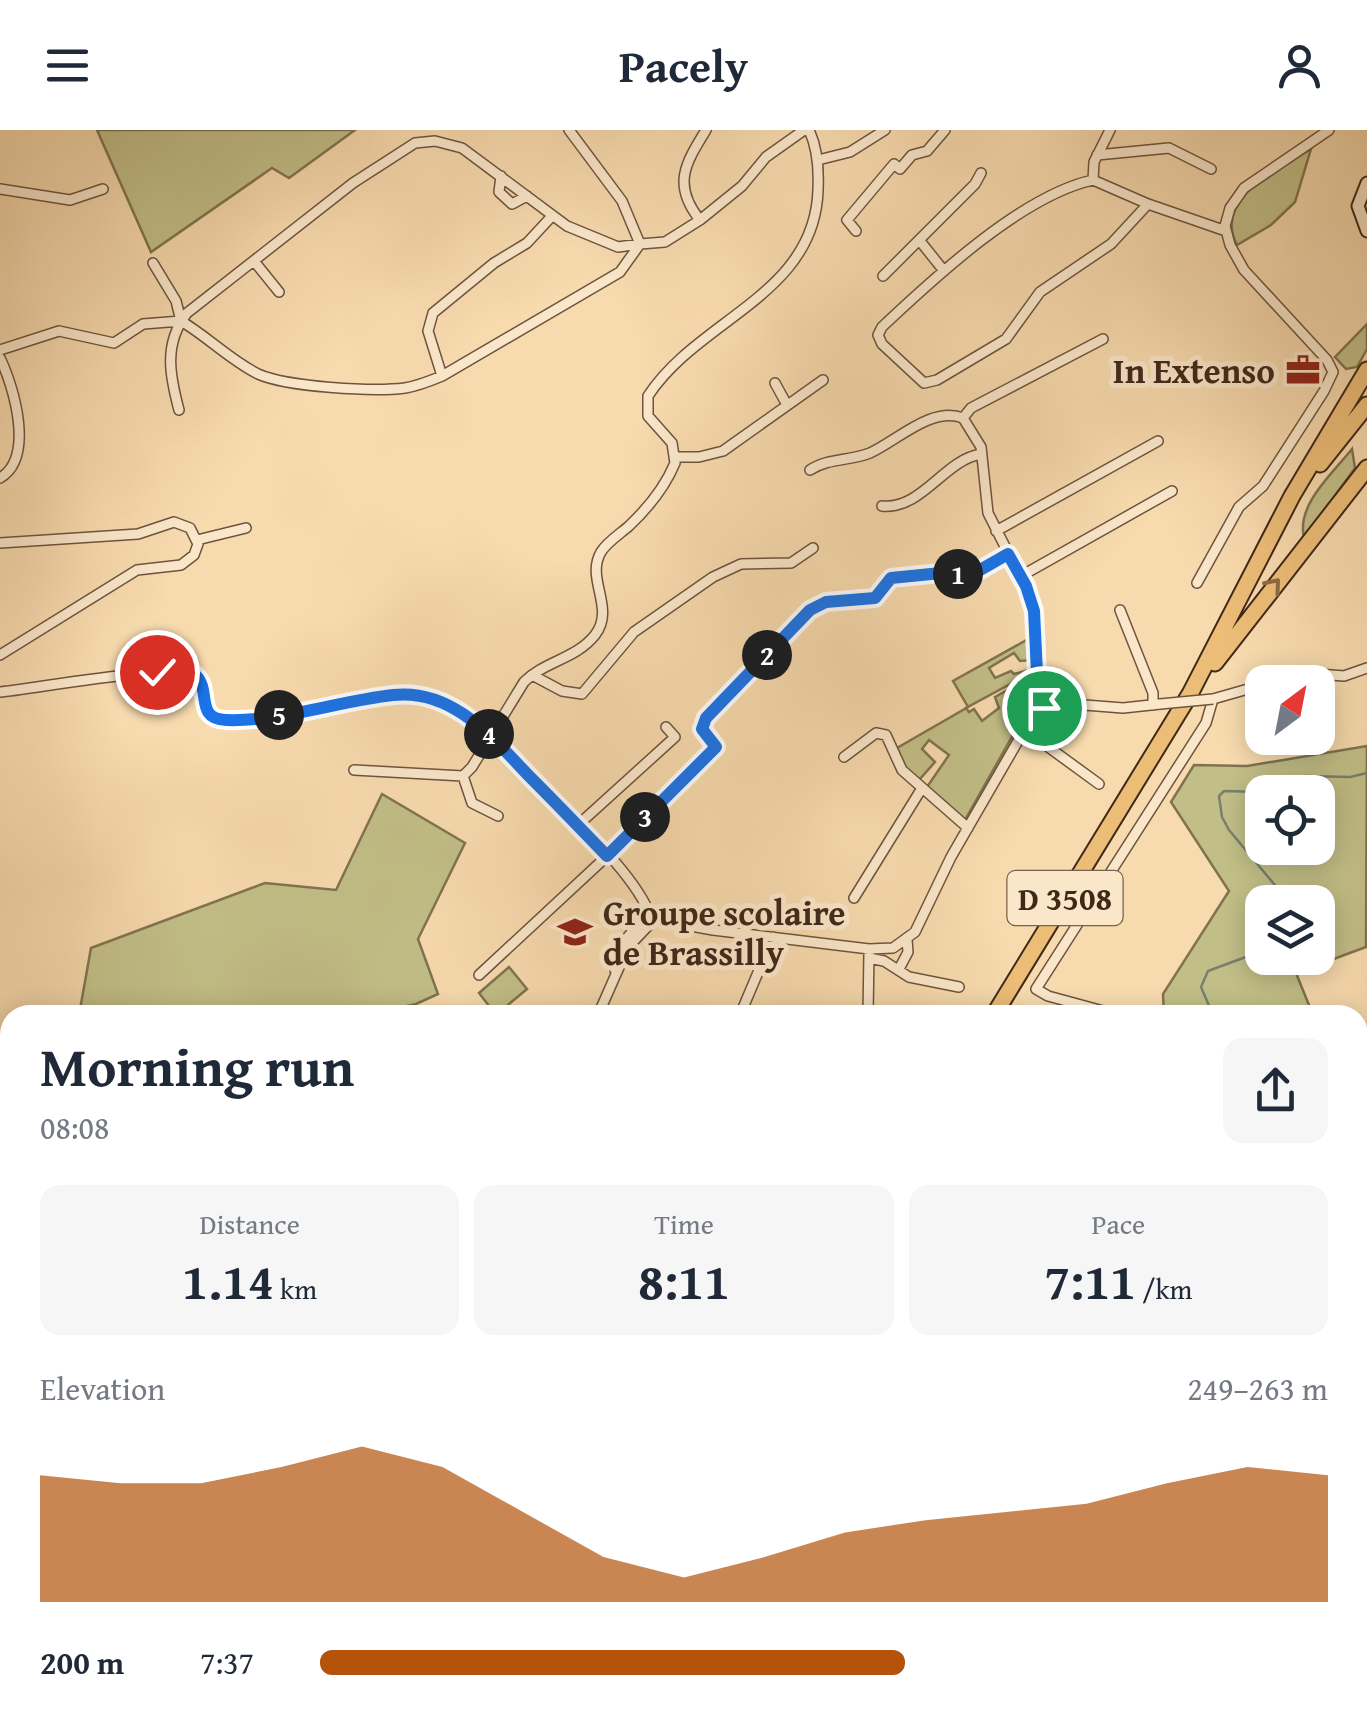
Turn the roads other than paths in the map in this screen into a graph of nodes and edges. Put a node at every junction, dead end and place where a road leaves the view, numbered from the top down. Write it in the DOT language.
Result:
graph roads {
  1 [pos="570,130"];
  2 [pos="706,130"];
  3 [pos="806,130"];
  4 [pos="885,130"];
  5 [pos="944,130"];
  6 [pos="1110,130"];
  7 [pos="1329,130"];
  8 [pos="1097,155"];
  9 [pos="818,160"];
  10 [pos="1210,169"];
  11 [pos="980,173"];
  12 [pos="1092,180"];
  13 [pos="1367,183"];
  14 [pos="0,188"];
  15 [pos="102,189"];
  16 [pos="1148,204"];
  17 [pos="552,216"];
  18 [pos="700,220"];
  19 [pos="1365,224"];
  20 [pos="856,231"];
  21 [pos="1226,231"];
  22 [pos="920,241"];
  23 [pos="640,244"];
  24 [pos="254,261"];
  25 [pos="153,262"];
  26 [pos="944,271"];
  27 [pos="883,276"];
  28 [pos="279,292"];
  29 [pos="181,321"];
  30 [pos="1103,339"];
  31 [pos="0,350"];
  32 [pos="0,358"];
  33 [pos="1367,370"];
  34 [pos="442,376"];
  35 [pos="823,380"];
  36 [pos="774,384"];
  37 [pos="1367,404"];
  38 [pos="786,405"];
  39 [pos="179,410"];
  40 [pos="963,418"];
  41 [pos="1158,441"];
  42 [pos="982,454"];
  43 [pos="676,457"];
  44 [pos="1367,468"];
  45 [pos="810,470"];
  46 [pos="0,478"];
  47 [pos="1172,490"];
  48 [pos="882,506"];
  49 [pos="246,528"];
  50 [pos="996,531"];
  51 [pos="198,540"];
  52 [pos="0,544"];
  53 [pos="814,548"];
  54 [pos="1263,551"];
  55 [pos="1008,554"];
  56 [pos="1021,576"];
  57 [pos="1197,583"];
  58 [pos="1120,610"];
  59 [pos="0,655"];
  60 [pos="1365,666"];
  61 [pos="532,674"];
  62 [pos="1335,675"];
  63 [pos="1245,690"];
  64 [pos="0,692"];
  65 [pos="1212,699"];
  66 [pos="1157,704"];
  67 [pos="1049,706"];
  68 [pos="1174,719"];
  69 [pos="666,728"];
  70 [pos="1025,730"];
  71 [pos="491,736"];
  72 [pos="844,758"];
  73 [pos="354,770"];
  74 [pos="463,776"];
  75 [pos="1099,784"];
  76 [pos="922,788"];
  77 [pos="498,816"];
  78 [pos="578,825"];
  79 [pos="968,828"];
  80 [pos="607,856"];
  81 [pos="854,898"];
  82 [pos="649,918"];
  83 [pos="773,937"];
  84 [pos="906,940"];
  85 [pos="869,954"];
  86 [pos="899,969"];
  87 [pos="479,975"];
  88 [pos="959,988"];
  89 [pos="602,1005"];
  90 [pos="744,1005"];
  91 [pos="868,1005"];
  92 [pos="1000,1005"];
  93 [pos="1081,1005"];
  1 -- 23 [label="street"];
  2 -- 18 [label="street"];
  3 -- 9 [label="street"];
  3 -- 18 [label="street"];
  4 -- 9 [label="street"];
  5 -- 20 [label="street"];
  6 -- 8 [label="street"];
  7 -- 21 [label="street"];
  8 -- 10 [label="street"];
  8 -- 12 [label="street"];
  9 -- 43 [label="street"];
  11 -- 22 [label="street"];
  12 -- 16 [label="street"];
  12 -- 26 [label="street"];
  13 -- 19 [label="street"];
  14 -- 15 [label="street"];
  16 -- 21 [label="street"];
  16 -- 26 [label="street"];
  17 -- 23 [label="street"];
  17 -- 24 [label="street"];
  17 -- 34 [label="street"];
  18 -- 23 [label="street"];
  21 -- 57 [label="street"];
  22 -- 26 [label="street"];
  22 -- 27 [label="street"];
  23 -- 34 [label="street"];
  24 -- 28 [label="street"];
  24 -- 29 [label="street"];
  25 -- 29 [label="street"];
  29 -- 31 [label="street"];
  29 -- 34 [label="street"];
  29 -- 39 [label="street"];
  30 -- 40 [label="street"];
  32 -- 46 [label="street"];
  33 -- 54 [label="highway"];
  35 -- 38 [label="street"];
  36 -- 38 [label="street"];
  37 -- 54 [label="highway, D 3508"];
  38 -- 43 [label="street"];
  40 -- 42 [label="street"];
  40 -- 45 [label="street"];
  41 -- 50 [label="street"];
  42 -- 48 [label="street"];
  42 -- 50 [label="street"];
  43 -- 61 [label="street"];
  68 -- 44 [label="highway, one-way"];
  47 -- 56 [label="street"];
  49 -- 51 [label="street"];
  50 -- 55 [label="street"];
  51 -- 52 [label="street"];
  51 -- 59 [label="street"];
  53 -- 61 [label="street"];
  54 -- 68 [label="highway, D 3508"];
  55 -- 56 [label="street"];
  55 -- 80 [label="street"];
  56 -- 67 [label="street"];
  58 -- 66 [label="street"];
  60 -- 62 [label="street"];
  61 -- 71 [label="street"];
  63 -- 65 [label="street"];
  64 -- 71 [label="street"];
  65 -- 66 [label="street, bridge"];
  65 -- 93 [label="street"];
  66 -- 67 [label="street"];
  67 -- 70 [label="street"];
  68 -- 92 [label="highway, D 3508"];
  69 -- 78 [label="street"];
  70 -- 75 [label="street"];
  70 -- 79 [label="street"];
  71 -- 74 [label="street"];
  71 -- 78 [label="street"];
  72 -- 76 [label="street"];
  73 -- 74 [label="street"];
  74 -- 77 [label="street"];
  76 -- 79 [label="street"];
  76 -- 81 [label="street"];
  78 -- 80 [label="street"];
  79 -- 84 [label="street"];
  80 -- 82 [label="street"];
  80 -- 87 [label="street"];
  82 -- 83 [label="street"];
  82 -- 89 [label="street"];
  83 -- 85 [label="street"];
  83 -- 90 [label="street"];
  84 -- 85 [label="street"];
  84 -- 86 [label="street"];
  85 -- 86 [label="street"];
  85 -- 91 [label="street"];
  86 -- 88 [label="street"];
}
